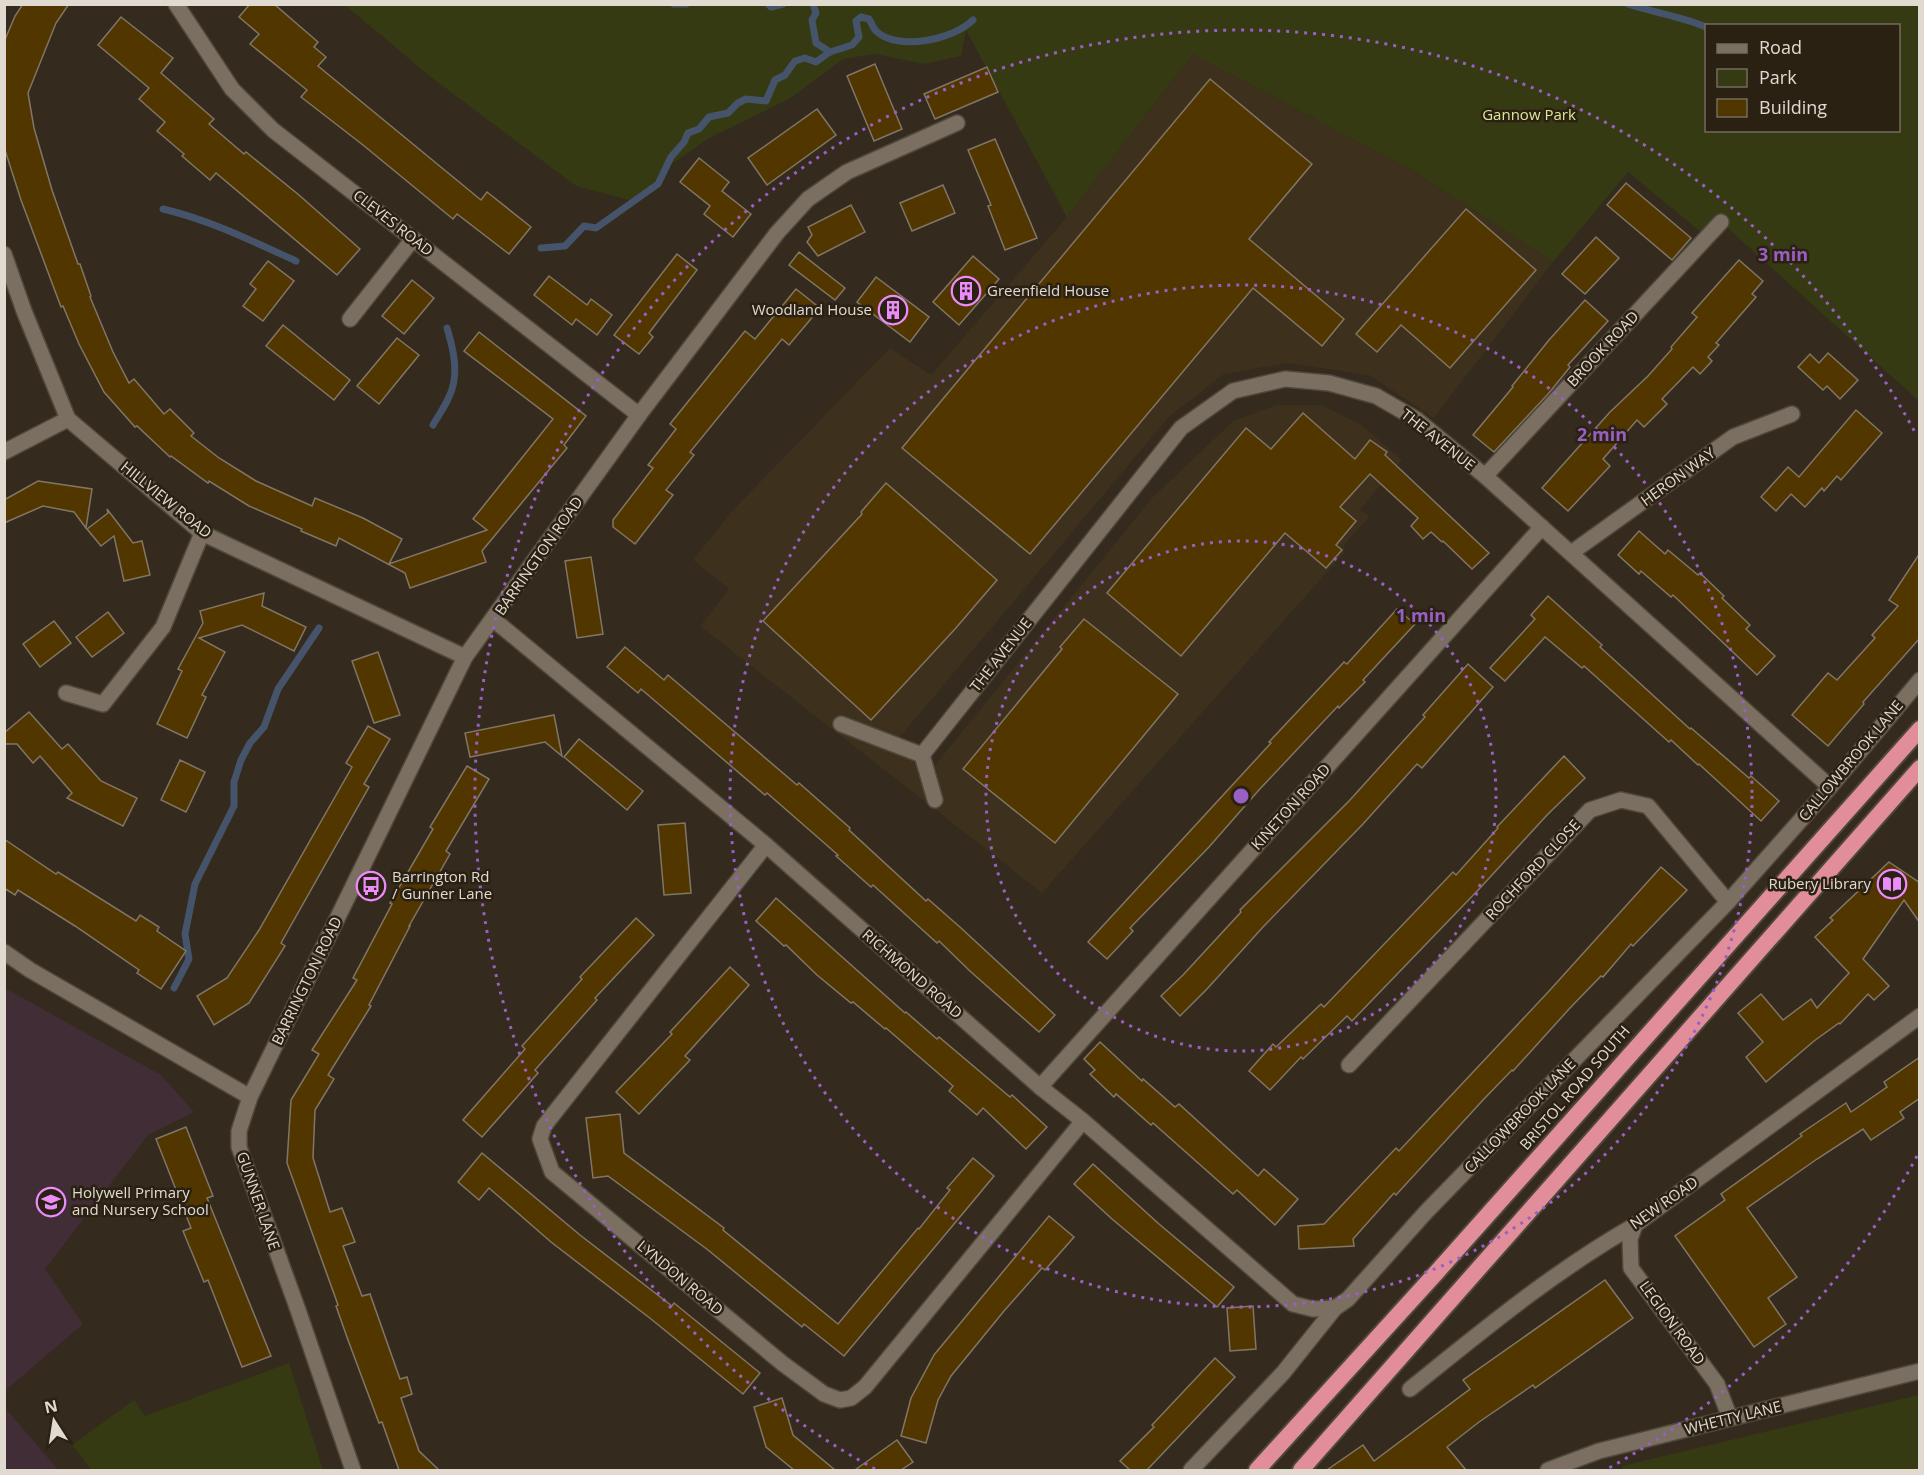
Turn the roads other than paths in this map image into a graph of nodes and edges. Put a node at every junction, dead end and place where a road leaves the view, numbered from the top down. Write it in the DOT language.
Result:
graph roads {
  1 [pos="176,4"];
  2 [pos="957,123"];
  3 [pos="1721,222"];
  4 [pos="412,239"];
  5 [pos="4,254"];
  6 [pos="350,319"];
  7 [pos="1792,414"];
  8 [pos="639,415"];
  9 [pos="68,419"];
  10 [pos="4,452"];
  11 [pos="1485,476"];
  12 [pos="1542,527"];
  13 [pos="202,533"];
  14 [pos="1571,553"];
  15 [pos="494,620"];
  16 [pos="465,657"];
  17 [pos="1920,680"];
  18 [pos="66,693"];
  19 [pos="841,724"];
  20 [pos="1920,729"];
  21 [pos="922,755"];
  22 [pos="1920,768"];
  23 [pos="1830,787"];
  24 [pos="935,800"];
  25 [pos="766,845"];
  26 [pos="1728,903"];
  27 [pos="4,952"];
  28 [pos="1920,1016"];
  29 [pos="1349,1065"];
  30 [pos="1040,1087"];
  31 [pos="250,1097"];
  32 [pos="1083,1121"];
  33 [pos="1635,1225"];
  34 [pos="1335,1308"];
  35 [pos="1920,1371"];
  36 [pos="1410,1389"];
  37 [pos="1730,1418"];
  38 [pos="353,1470"];
  39 [pos="1191,1470"];
  40 [pos="1257,1470"];
  41 [pos="1301,1470"];
  42 [pos="1548,1470"];
  1 -- 4 [label="street, CLEVES ROAD"];
  2 -- 8 [label="street, BARRINGTON ROAD"];
  3 -- 11 [label="street, BROOK ROAD"];
  4 -- 6 [label="street"];
  4 -- 8 [label="street, CLEVES ROAD"];
  5 -- 9 [label="street, HILLVIEW ROAD"];
  7 -- 14 [label="street, HERON WAY"];
  8 -- 15 [label="street, BARRINGTON ROAD"];
  9 -- 10 [label="street"];
  9 -- 13 [label="street, HILLVIEW ROAD"];
  11 -- 12 [label="street, THE AVENUE"];
  11 -- 21 [label="street, THE AVENUE"];
  12 -- 14 [label="street, THE AVENUE"];
  12 -- 30 [label="street, KINETON ROAD"];
  13 -- 16 [label="street, HILLVIEW ROAD"];
  13 -- 18 [label="street"];
  14 -- 23 [label="street, THE AVENUE"];
  15 -- 16 [label="street, BARRINGTON ROAD"];
  15 -- 25 [label="street, RICHMOND ROAD"];
  16 -- 31 [label="street, BARRINGTON ROAD"];
  17 -- 23 [label="street, CALLOWBROOK LANE"];
  19 -- 21 [label="street"];
  20 -- 40 [label="highway, BRISTOL ROAD SOUTH"];
  21 -- 24 [label="street"];
  22 -- 41 [label="highway"];
  23 -- 26 [label="street, CALLOWBROOK LANE"];
  25 -- 30 [label="street, RICHMOND ROAD"];
  25 -- 32 [label="street, LYNDON ROAD"];
  26 -- 29 [label="street, ROCHFORD CLOSE"];
  26 -- 34 [label="street, CALLOWBROOK LANE"];
  27 -- 31 [label="street"];
  28 -- 33 [label="street, NEW ROAD"];
  30 -- 32 [label="street, RICHMOND ROAD"];
  31 -- 38 [label="street, GUNNER LANE"];
  32 -- 34 [label="street, RICHMOND ROAD"];
  33 -- 36 [label="street, NEW ROAD"];
  33 -- 37 [label="street, LEGION ROAD"];
  34 -- 39 [label="street, CALLOWBROOK LANE"];
  35 -- 37 [label="street, WHETTY LANE"];
  37 -- 42 [label="street, WHETTY LANE"];
}
